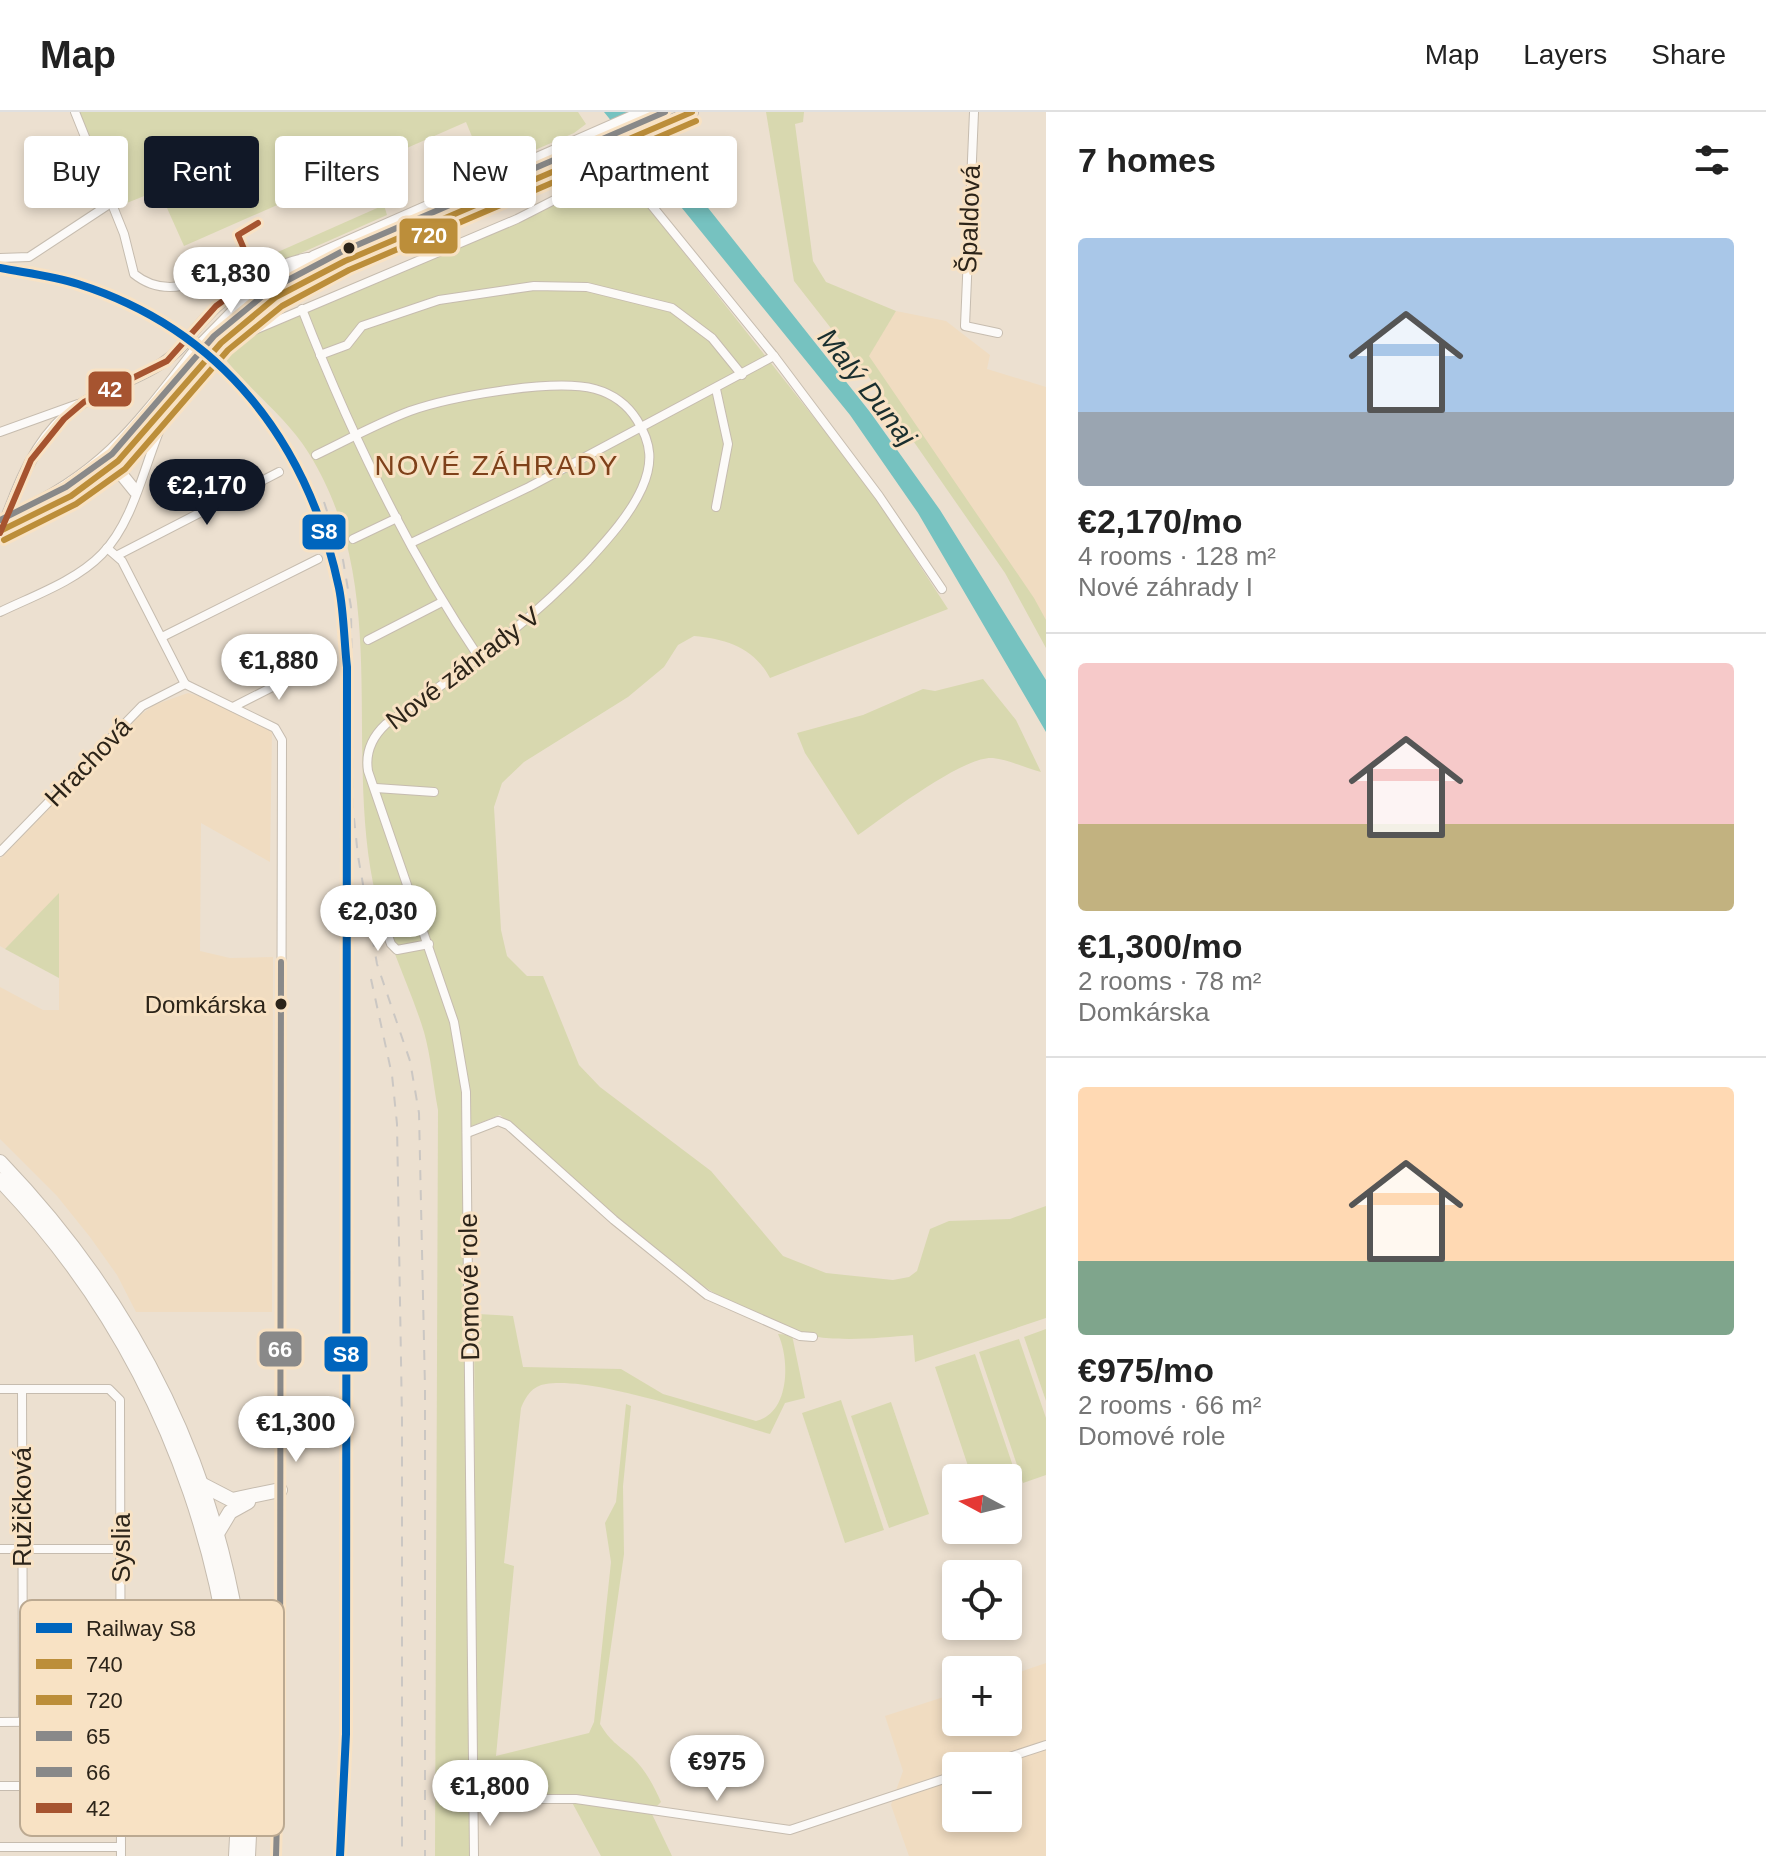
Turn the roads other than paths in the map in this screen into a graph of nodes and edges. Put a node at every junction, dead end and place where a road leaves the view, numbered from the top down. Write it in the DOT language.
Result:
graph roads {
  1 [pos="75,112"];
  2 [pos="644,112"];
  3 [pos="692,112"];
  4 [pos="974,112"];
  5 [pos="84,136"];
  6 [pos="103,208"];
  7 [pos="113,208"];
  8 [pos="314,257"];
  9 [pos="0,258"];
  10 [pos="256,277"];
  11 [pos="302,309"];
  12 [pos="998,333"];
  13 [pos="201,348"];
  14 [pos="320,355"];
  15 [pos="774,356"];
  16 [pos="742,375"];
  17 [pos="716,389"];
  18 [pos="173,401"];
  19 [pos="84,402"];
  20 [pos="642,427"];
  21 [pos="0,432"];
  22 [pos="357,435"];
  23 [pos="316,455"];
  24 [pos="107,471"];
  25 [pos="279,472"];
  26 [pos="135,491"];
  27 [pos="716,507"];
  28 [pos="397,518"];
  29 [pos="8,525"];
  30 [pos="353,539"];
  31 [pos="411,543"];
  32 [pos="107,548"];
  33 [pos="118,555"];
  34 [pos="318,559"];
  35 [pos="942,589"];
  36 [pos="442,602"];
  37 [pos="1,611"];
  38 [pos="162,637"];
  39 [pos="368,640"];
  40 [pos="480,659"];
  41 [pos="310,668"];
  42 [pos="185,684"];
  43 [pos="233,707"];
  44 [pos="376,788"];
  45 [pos="434,792"];
  46 [pos="0,852"];
  47 [pos="371,890"];
  48 [pos="429,944"];
  49 [pos="467,1133"];
  50 [pos="0,1162"];
  51 [pos="0,1180"];
  52 [pos="813,1337"];
  53 [pos="0,1389"];
  54 [pos="22,1389"];
  55 [pos="203,1485"];
  56 [pos="280,1492"];
  57 [pos="218,1532"];
  58 [pos="0,1549"];
  59 [pos="22,1549"];
  60 [pos="121,1549"];
  61 [pos="22,1600"];
  62 [pos="121,1600"];
  63 [pos="221,1600"];
  64 [pos="234,1600"];
  65 [pos="279,1600"];
  66 [pos="20,1721"];
  67 [pos="0,1722"];
  68 [pos="1046,1745"];
  69 [pos="1022,1753"];
  70 [pos="942,1780"];
  71 [pos="474,1799"];
  72 [pos="237,1836"];
  73 [pos="249,1836"];
  74 [pos="276,1836"];
  75 [pos="0,1847"];
  76 [pos="121,1852"];
  77 [pos="236,1856"];
  78 [pos="248,1856"];
  79 [pos="276,1856"];
  80 [pos="474,1856"];
  1 -- 5 [label="street"];
  2 -- 8 [label="main road"];
  3 -- 13 [label="main road"];
  4 -- 12 [label="street, Špaldová"];
  6 -- 9 [label="street"];
  7 -- 10 [label="street"];
  8 -- 10 [label="street"];
  8 -- 13 [label="main road"];
  10 -- 13 [label="street"];
  11 -- 13 [label="street"];
  11 -- 14 [label="street"];
  11 -- 15 [label="street"];
  13 -- 18 [label="main road"];
  13 -- 19 [label="street"];
  13 -- 29 [label="main road"];
  14 -- 16 [label="street"];
  14 -- 22 [label="street"];
  15 -- 16 [label="street"];
  15 -- 35 [label="street"];
  16 -- 17 [label="street"];
  17 -- 20 [label="street"];
  17 -- 27 [label="street"];
  18 -- 24 [label="main road"];
  18 -- 26 [label="street"];
  19 -- 21 [label="street"];
  19 -- 29 [label="street, bridge"];
  20 -- 22 [label="street"];
  20 -- 31 [label="street"];
  20 -- 40 [label="street, Nové záhrady V"];
  22 -- 23 [label="street"];
  22 -- 28 [label="street"];
  24 -- 26 [label="main road"];
  24 -- 29 [label="main road"];
  25 -- 33 [label="street"];
  26 -- 32 [label="street"];
  28 -- 30 [label="street"];
  28 -- 31 [label="street"];
  31 -- 36 [label="street"];
  32 -- 33 [label="street"];
  32 -- 37 [label="street"];
  33 -- 38 [label="street"];
  34 -- 38 [label="street"];
  36 -- 39 [label="street"];
  36 -- 40 [label="street"];
  38 -- 42 [label="street"];
  40 -- 44 [label="street, Nové záhrady V"];
  41 -- 43 [label="street"];
  42 -- 43 [label="street"];
  42 -- 46 [label="street, Hrachová"];
  43 -- 56 [label="street"];
  44 -- 45 [label="street"];
  44 -- 48 [label="street, Domové role"];
  47 -- 48 [label="street"];
  48 -- 49 [label="street, Domové role"];
  49 -- 52 [label="street"];
  49 -- 71 [label="street, Domové role"];
  50 -- 55 [label="highway"];
  51 -- 63 [label="highway"];
  53 -- 54 [label="street"];
  54 -- 59 [label="street, Ružičková"];
  54 -- 60 [label="street, Syslia"];
  55 -- 56 [label="highway"];
  55 -- 57 [label="highway"];
  56 -- 57 [label="highway"];
  56 -- 65 [label="street"];
  57 -- 64 [label="highway"];
  58 -- 59 [label="street"];
  59 -- 60 [label="street"];
  59 -- 61 [label="street, Ružičková"];
  60 -- 62 [label="street, Syslia"];
  66 -- 67 [label="street"];
  68 -- 69 [label="street"];
  70 -- 71 [label="street"];
  71 -- 80 [label="street, Domové role"];
  72 -- 77 [label="highway"];
  73 -- 78 [label="highway"];
  74 -- 79 [label="street"];
  75 -- 76 [label="street"];
}
